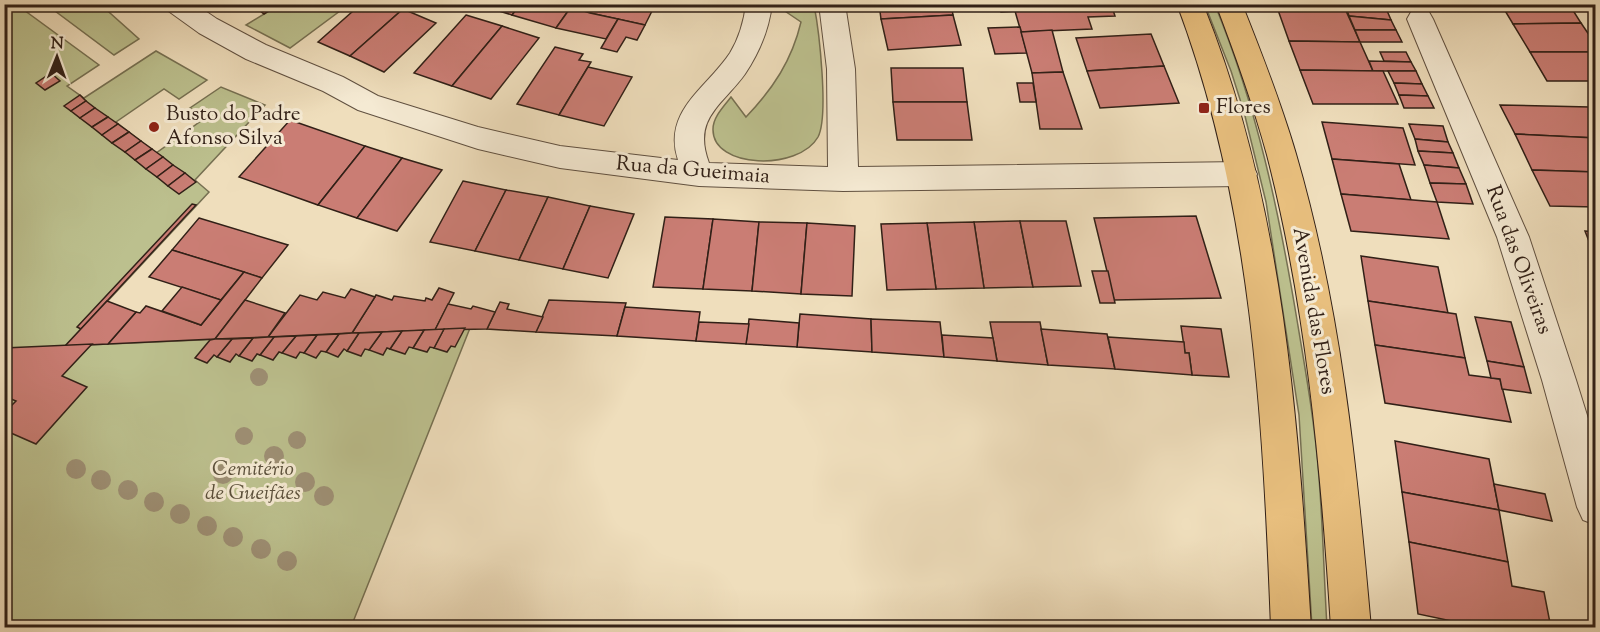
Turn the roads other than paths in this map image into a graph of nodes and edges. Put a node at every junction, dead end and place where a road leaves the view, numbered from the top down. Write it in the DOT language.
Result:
graph roads {
  1 [pos="176,4"];
  2 [pos="759,4"];
  3 [pos="832,4"];
  4 [pos="1190,4"];
  5 [pos="1229,4"];
  6 [pos="1420,19"];
  7 [pos="699,174"];
  8 [pos="1242,174"];
  9 [pos="843,179"];
  10 [pos="1596,507"];
  11 [pos="1291,627"];
  12 [pos="1351,627"];
  1 -- 7 [label="street, Rua da Gueimaia"];
  2 -- 7 [label="street"];
  3 -- 9 [label="street"];
  4 -- 8 [label="main road"];
  5 -- 12 [label="main road, Avenida das Flores"];
  6 -- 10 [label="street, Rua das Oliveiras"];
  7 -- 9 [label="street, Rua da Gueimaia"];
  8 -- 9 [label="street, Rua da Gueimaia"];
  8 -- 11 [label="main road"];
}
